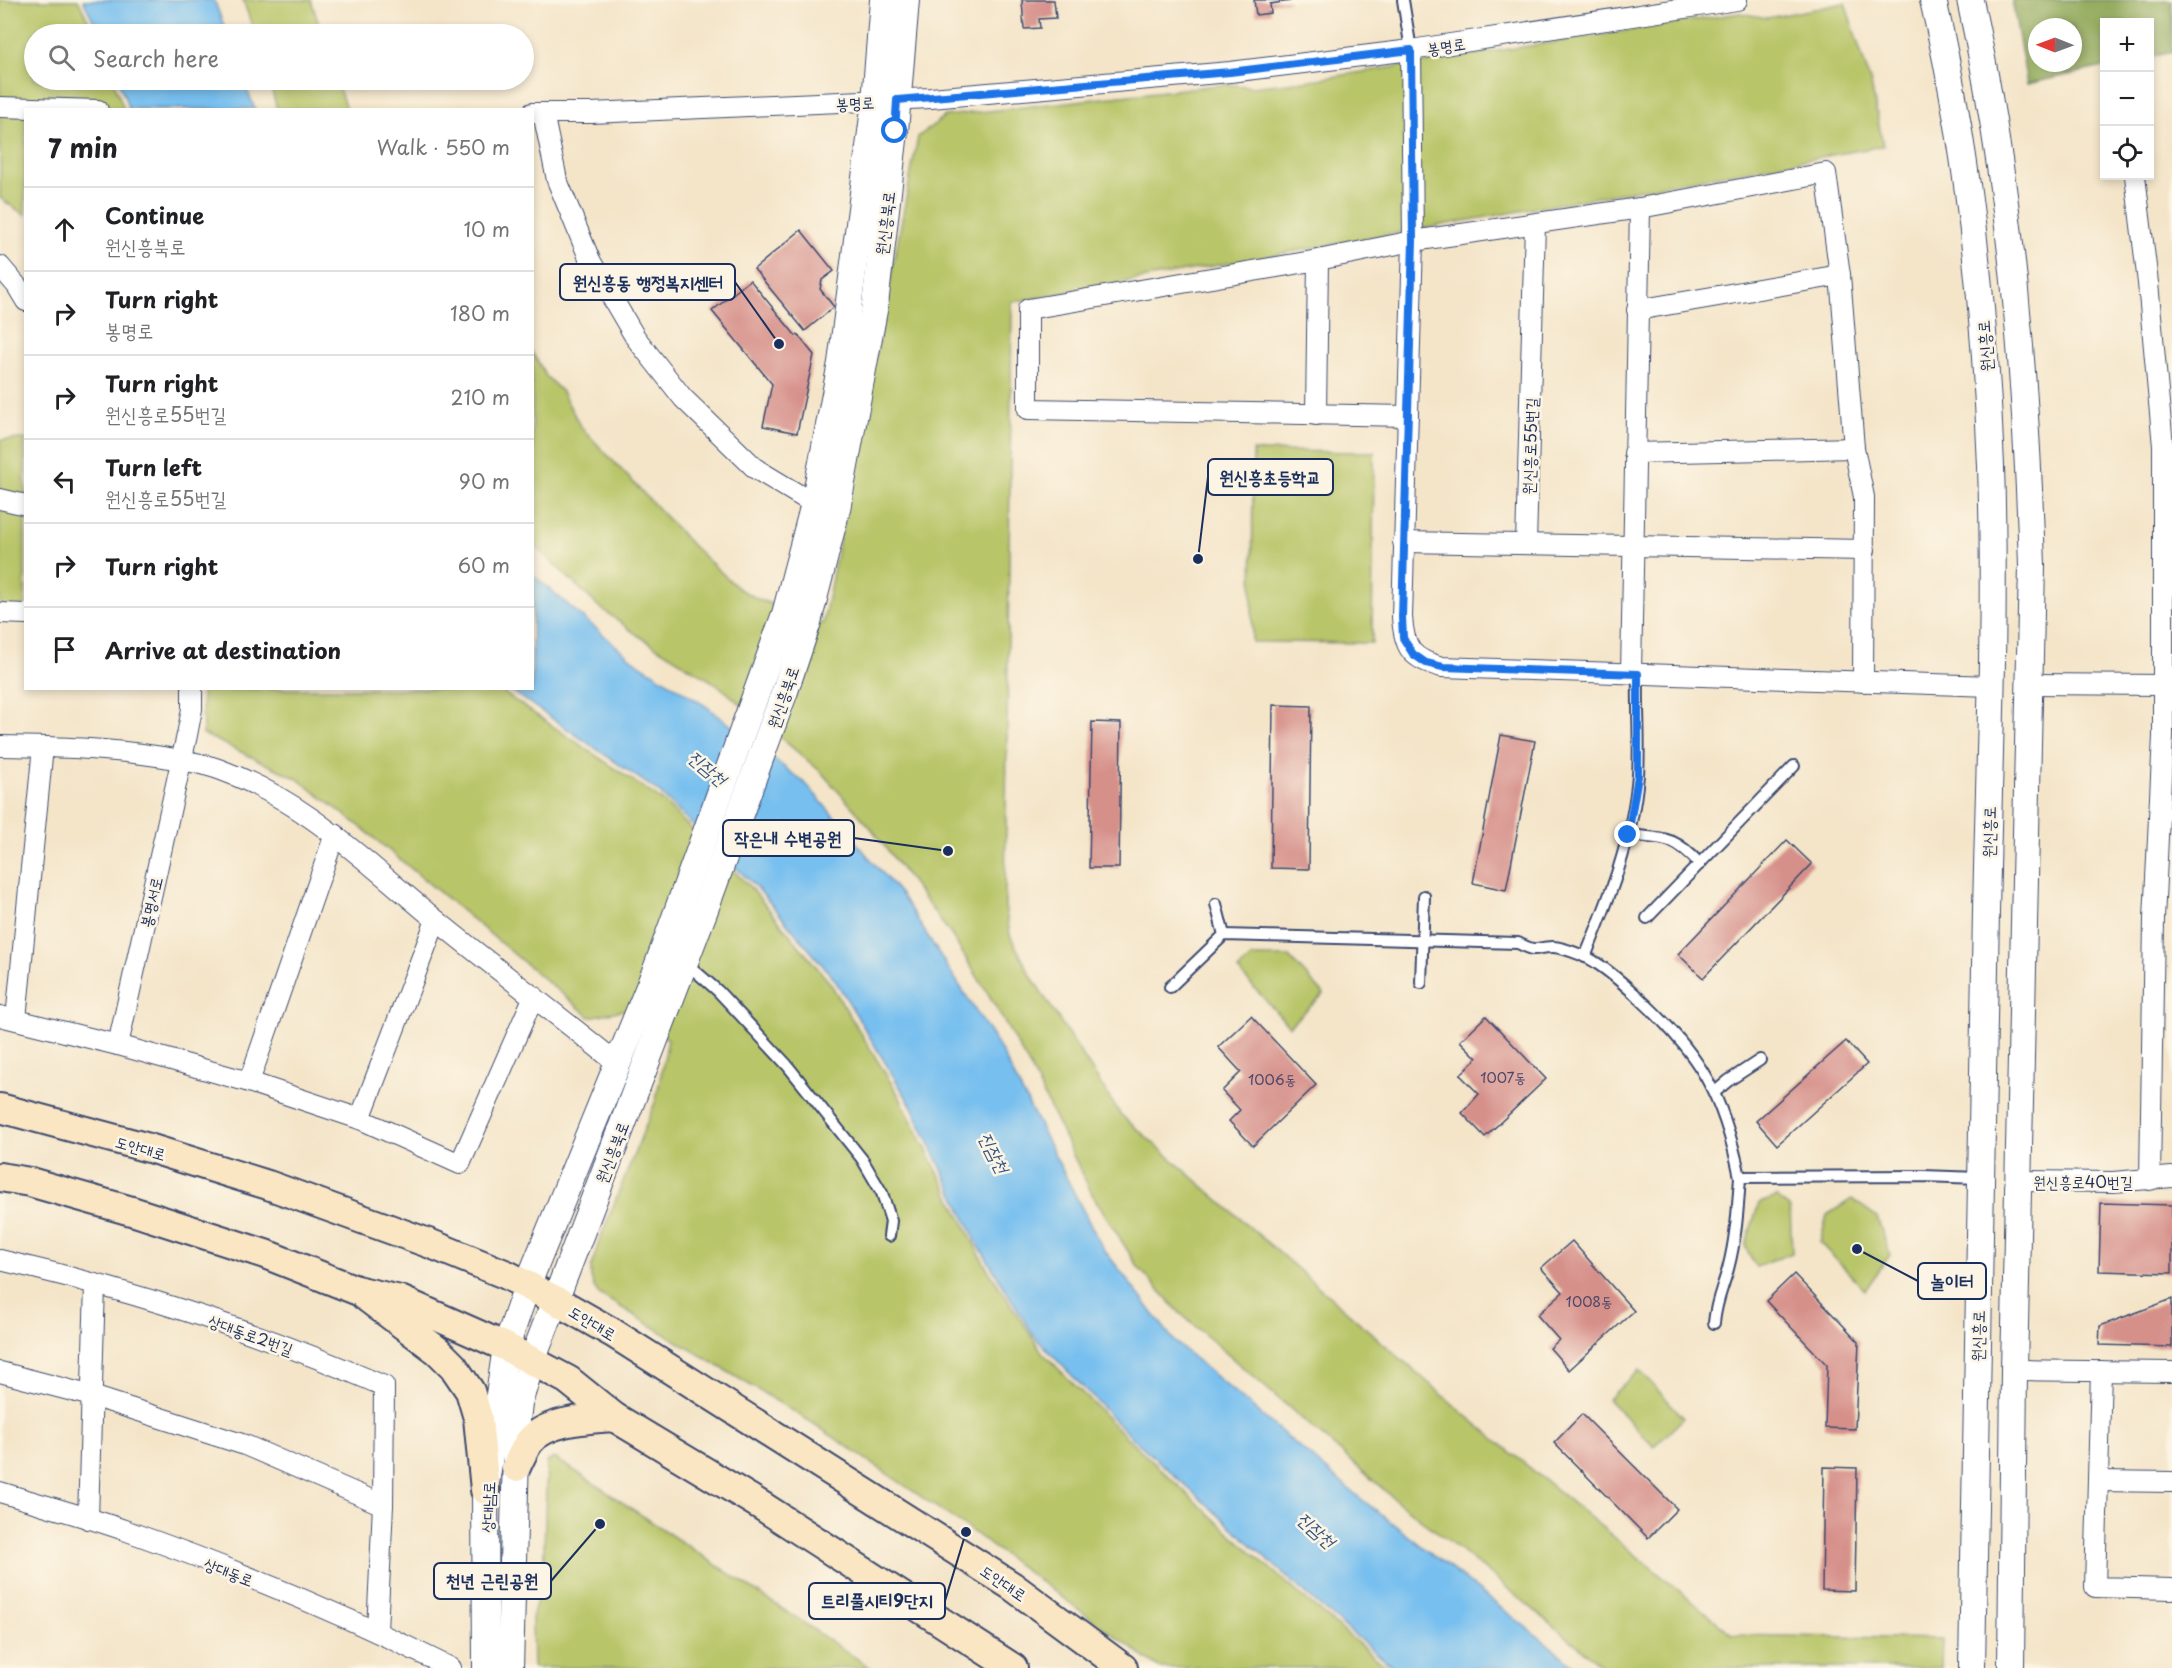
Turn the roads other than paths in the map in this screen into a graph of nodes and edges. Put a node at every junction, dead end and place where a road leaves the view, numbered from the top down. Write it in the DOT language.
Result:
graph roads {
  1 [pos="883,0"];
  2 [pos="906,0"];
  3 [pos="1403,0"];
  4 [pos="1737,0"];
  5 [pos="1933,0"];
  6 [pos="1970,0"];
  7 [pos="1411,50"];
  8 [pos="886,101"];
  9 [pos="0,107"];
  10 [pos="34,108"];
  11 [pos="538,113"];
  12 [pos="2135,180"];
  13 [pos="1640,208"];
  14 [pos="1535,225"];
  15 [pos="1413,241"];
  16 [pos="1318,260"];
  17 [pos="0,266"];
  18 [pos="1840,275"];
  19 [pos="24,298"];
  20 [pos="1637,310"];
  21 [pos="1316,415"];
  22 [pos="1408,416"];
  23 [pos="1854,448"];
  24 [pos="1634,453"];
  25 [pos="0,499"];
  26 [pos="814,504"];
  27 [pos="24,505"];
  28 [pos="1403,542"];
  29 [pos="1526,544"];
  30 [pos="1632,545"];
  31 [pos="1864,550"];
  32 [pos="0,613"];
  33 [pos="24,614"];
  34 [pos="1634,674"];
  35 [pos="1863,682"];
  36 [pos="2030,684"];
  37 [pos="2163,684"];
  38 [pos="1991,686"];
  39 [pos="192,690"];
  40 [pos="0,746"];
  41 [pos="43,747"];
  42 [pos="182,760"];
  43 [pos="1794,766"];
  44 [pos="334,834"];
  45 [pos="1628,835"];
  46 [pos="1700,864"];
  47 [pos="1424,896"];
  48 [pos="1216,904"];
  49 [pos="1647,918"];
  50 [pos="436,920"];
  51 [pos="1224,935"];
  52 [pos="1422,940"];
  53 [pos="1585,957"];
  54 [pos="684,961"];
  55 [pos="1421,983"];
  56 [pos="1170,987"];
  57 [pos="534,996"];
  58 [pos="8,1017"];
  59 [pos="118,1045"];
  60 [pos="1760,1060"];
  61 [pos="618,1064"];
  62 [pos="249,1082"];
  63 [pos="1715,1092"];
  64 [pos="0,1108"];
  65 [pos="360,1119"];
  66 [pos="0,1177"];
  67 [pos="2172,1177"];
  68 [pos="1740,1178"];
  69 [pos="1980,1178"];
  70 [pos="2150,1180"];
  71 [pos="2018,1181"];
  72 [pos="890,1236"];
  73 [pos="0,1260"];
  74 [pos="95,1285"];
  75 [pos="527,1286"];
  76 [pos="356,1290"];
  77 [pos="555,1300"];
  78 [pos="1714,1323"];
  79 [pos="506,1347"];
  80 [pos="532,1361"];
  81 [pos="2014,1370"];
  82 [pos="2100,1371"];
  83 [pos="0,1372"];
  84 [pos="2172,1372"];
  85 [pos="92,1396"];
  86 [pos="614,1417"];
  87 [pos="516,1467"];
  88 [pos="2098,1481"];
  89 [pos="2172,1482"];
  90 [pos="486,1490"];
  91 [pos="0,1492"];
  92 [pos="383,1505"];
  93 [pos="88,1519"];
  94 [pos="2172,1589"];
  95 [pos="377,1631"];
  96 [pos="451,1668"];
  97 [pos="486,1668"];
  98 [pos="510,1668"];
  99 [pos="1013,1668"];
  100 [pos="1122,1668"];
  101 [pos="1972,1668"];
  102 [pos="2011,1668"];
  1 -- 8 [label="street, 원신흥북로"];
  2 -- 8 [label="street, 원신흥북로"];
  3 -- 7 [label="lane"];
  4 -- 7 [label="street, 봉명로"];
  5 -- 38 [label="street, 원신흥로"];
  6 -- 36 [label="street"];
  7 -- 8 [label="street, 봉명로"];
  7 -- 15 [label="street"];
  8 -- 11 [label="street, 봉명로"];
  8 -- 26 [label="street, 원신흥북로"];
  8 -- 54 [label="street, 원신흥북로"];
  9 -- 10 [label="street"];
  11 -- 26 [label="street, 봉명로"];
  12 -- 37 [label="street, 원신흥로40번길"];
  13 -- 14 [label="street"];
  13 -- 18 [label="street"];
  13 -- 20 [label="street"];
  14 -- 15 [label="street"];
  14 -- 29 [label="street, 원신흥로55번길"];
  15 -- 16 [label="street"];
  15 -- 22 [label="street"];
  16 -- 21 [label="street"];
  16 -- 21 [label="street"];
  17 -- 19 [label="street"];
  18 -- 20 [label="street"];
  18 -- 23 [label="street"];
  20 -- 24 [label="street"];
  21 -- 22 [label="street"];
  22 -- 28 [label="street"];
  23 -- 24 [label="street"];
  23 -- 31 [label="street"];
  24 -- 30 [label="street"];
  25 -- 27 [label="street"];
  26 -- 61 [label="street, 원신흥북로"];
  28 -- 29 [label="street"];
  28 -- 34 [label="street"];
  29 -- 30 [label="street"];
  30 -- 31 [label="street"];
  30 -- 34 [label="street"];
  31 -- 35 [label="street"];
  32 -- 33 [label="street"];
  34 -- 35 [label="street"];
  34 -- 45 [label="lane"];
  35 -- 38 [label="street"];
  36 -- 37 [label="street"];
  36 -- 71 [label="street"];
  37 -- 70 [label="street, 원신흥로40번길"];
  38 -- 69 [label="street, 원신흥로"];
  39 -- 42 [label="street, 봉명서로"];
  40 -- 41 [label="street"];
  41 -- 42 [label="street"];
  41 -- 58 [label="street"];
  42 -- 44 [label="street"];
  42 -- 59 [label="street, 봉명서로"];
  43 -- 46 [label="lane"];
  44 -- 50 [label="street"];
  44 -- 62 [label="street"];
  45 -- 46 [label="lane"];
  45 -- 53 [label="lane"];
  46 -- 49 [label="lane"];
  47 -- 52 [label="lane"];
  48 -- 51 [label="lane"];
  50 -- 57 [label="street"];
  50 -- 65 [label="street"];
  51 -- 52 [label="lane"];
  51 -- 56 [label="lane"];
  52 -- 53 [label="lane"];
  52 -- 55 [label="lane"];
  53 -- 63 [label="lane"];
  54 -- 72 [label="lane"];
  54 -- 77 [label="street, 원신흥북로"];
  57 -- 61 [label="street"];
  57 -- 65 [label="street"];
  58 -- 59 [label="street"];
  59 -- 62 [label="street"];
  60 -- 63 [label="lane"];
  61 -- 75 [label="street, 원신흥북로"];
  62 -- 65 [label="street"];
  63 -- 68 [label="lane"];
  64 -- 75 [label="main road, 도안대로"];
  66 -- 76 [label="main road"];
  67 -- 70 [label="street"];
  68 -- 69 [label="lane"];
  68 -- 78 [label="lane"];
  69 -- 101 [label="street, 원신흥로"];
  70 -- 71 [label="street, 원신흥로40번길"];
  71 -- 81 [label="street"];
  73 -- 74 [label="street, 상대동로2번길"];
  74 -- 85 [label="street"];
  74 -- 92 [label="street, 상대동로2번길"];
  75 -- 77 [label="main road, 도안대로"];
  75 -- 79 [label="street, 원신흥북로"];
  76 -- 79 [label="main road"];
  76 -- 90 [label="main road"];
  77 -- 80 [label="street, 원신흥북로"];
  77 -- 100 [label="main road, 도안대로"];
  79 -- 80 [label="main road"];
  79 -- 90 [label="street, 상대남로"];
  80 -- 86 [label="main road"];
  80 -- 87 [label="street, 상대남로"];
  81 -- 82 [label="street"];
  81 -- 102 [label="street"];
  82 -- 84 [label="street"];
  82 -- 88 [label="street"];
  83 -- 85 [label="street"];
  85 -- 92 [label="street"];
  85 -- 93 [label="street"];
  86 -- 87 [label="main road"];
  86 -- 99 [label="main road"];
  87 -- 98 [label="street, 상대남로"];
  88 -- 89 [label="street"];
  88 -- 94 [label="street"];
  90 -- 97 [label="street, 상대남로"];
  91 -- 93 [label="street, 상대동로"];
  92 -- 95 [label="street, 상대동로2번길"];
  93 -- 95 [label="street, 상대동로"];
  95 -- 96 [label="street, 상대동로"];
}
